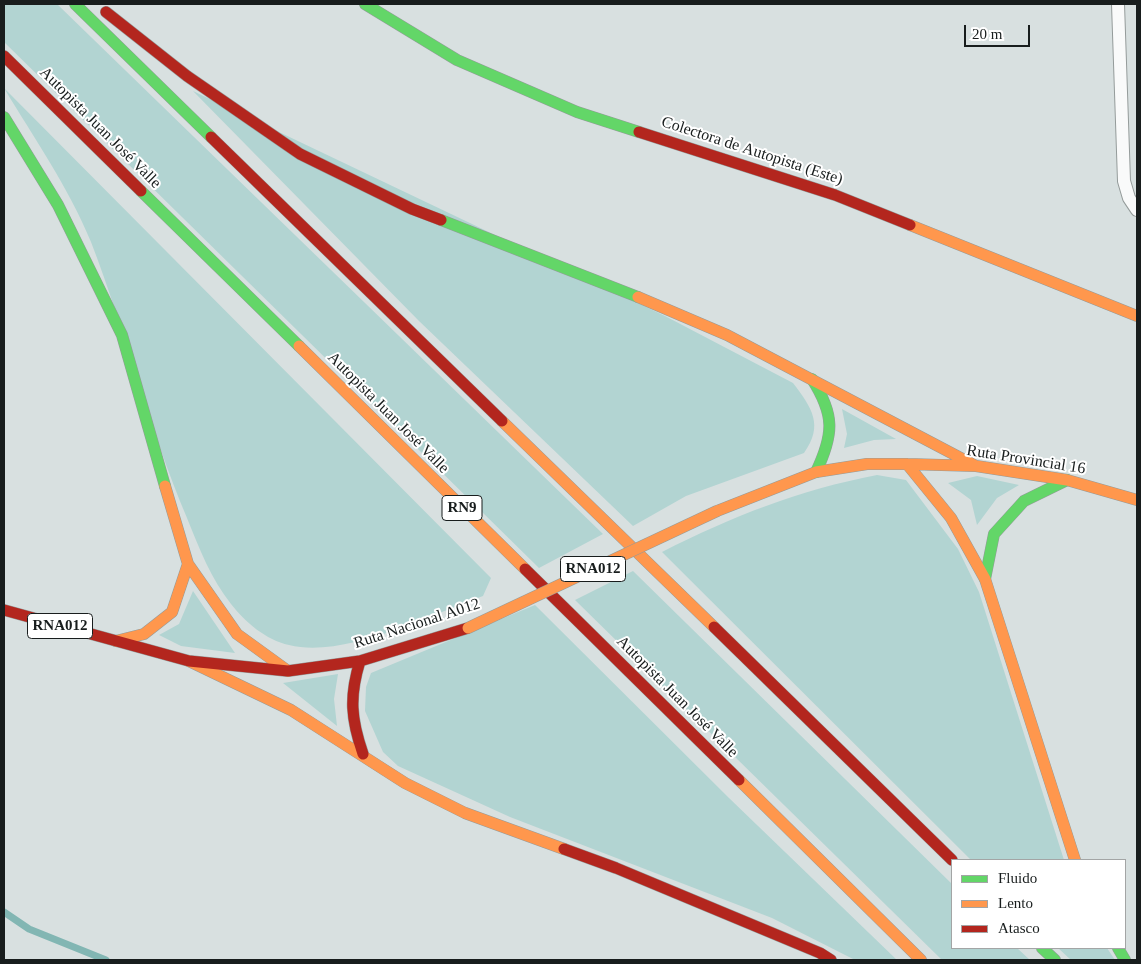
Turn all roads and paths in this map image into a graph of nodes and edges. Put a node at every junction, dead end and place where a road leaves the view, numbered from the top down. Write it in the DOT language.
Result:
graph roads {
  1 [pos="76,4"];
  2 [pos="95,4"];
  3 [pos="365,4"];
  4 [pos="1118,4"];
  5 [pos="4,56"];
  6 [pos="4,117"];
  7 [pos="1137,210"];
  8 [pos="1137,316"];
  9 [pos="812,379"];
  10 [pos="907,464"];
  11 [pos="976,466"];
  12 [pos="816,472"];
  13 [pos="1067,480"];
  14 [pos="1137,500"];
  15 [pos="188,564"];
  16 [pos="985,579"];
  17 [pos="4,610"];
  18 [pos="116,642"];
  19 [pos="189,661"];
  20 [pos="360,661"];
  21 [pos="288,670"];
  22 [pos="363,754"];
  23 [pos="951,859"];
  24 [pos="1075,859"];
  25 [pos="1043,949"];
  26 [pos="1119,949"];
  27 [pos="831,960"];
  28 [pos="921,960"];
  29 [pos="1055,960"];
  30 [pos="1125,960"];
  1 -- 23 [label="main road"];
  2 -- 9 [label="main road"];
  3 -- 8 [label="main road, Colectora de Autopista (Este)"];
  4 -- 7 [label="lane"];
  5 -- 28 [label="main road, Autopista Juan José Valle / RN9"];
  6 -- 15 [label="main road"];
  9 -- 11 [label="main road"];
  9 -- 12 [label="main road"];
  10 -- 11 [label="main road, Ruta Provincial 16"];
  10 -- 12 [label="main road, Ruta Nacional A012 / RNA012"];
  10 -- 16 [label="main road"];
  11 -- 13 [label="main road, Ruta Provincial 16"];
  12 -- 20 [label="main road, Ruta Nacional A012 / RNA012, bridge"];
  13 -- 14 [label="main road, Ruta Provincial 16"];
  13 -- 16 [label="main road"];
  15 -- 18 [label="main road"];
  15 -- 21 [label="main road"];
  16 -- 24 [label="main road"];
  17 -- 18 [label="main road, Ruta Nacional A012 / RNA012"];
  18 -- 19 [label="main road, Ruta Nacional A012 / RNA012"];
  19 -- 21 [label="main road, Ruta Nacional A012 / RNA012"];
  19 -- 22 [label="main road"];
  20 -- 21 [label="main road, Ruta Nacional A012 / RNA012"];
  20 -- 22 [label="main road"];
  22 -- 27 [label="main road"];
  25 -- 29 [label="main road"];
  26 -- 30 [label="main road"];
}
